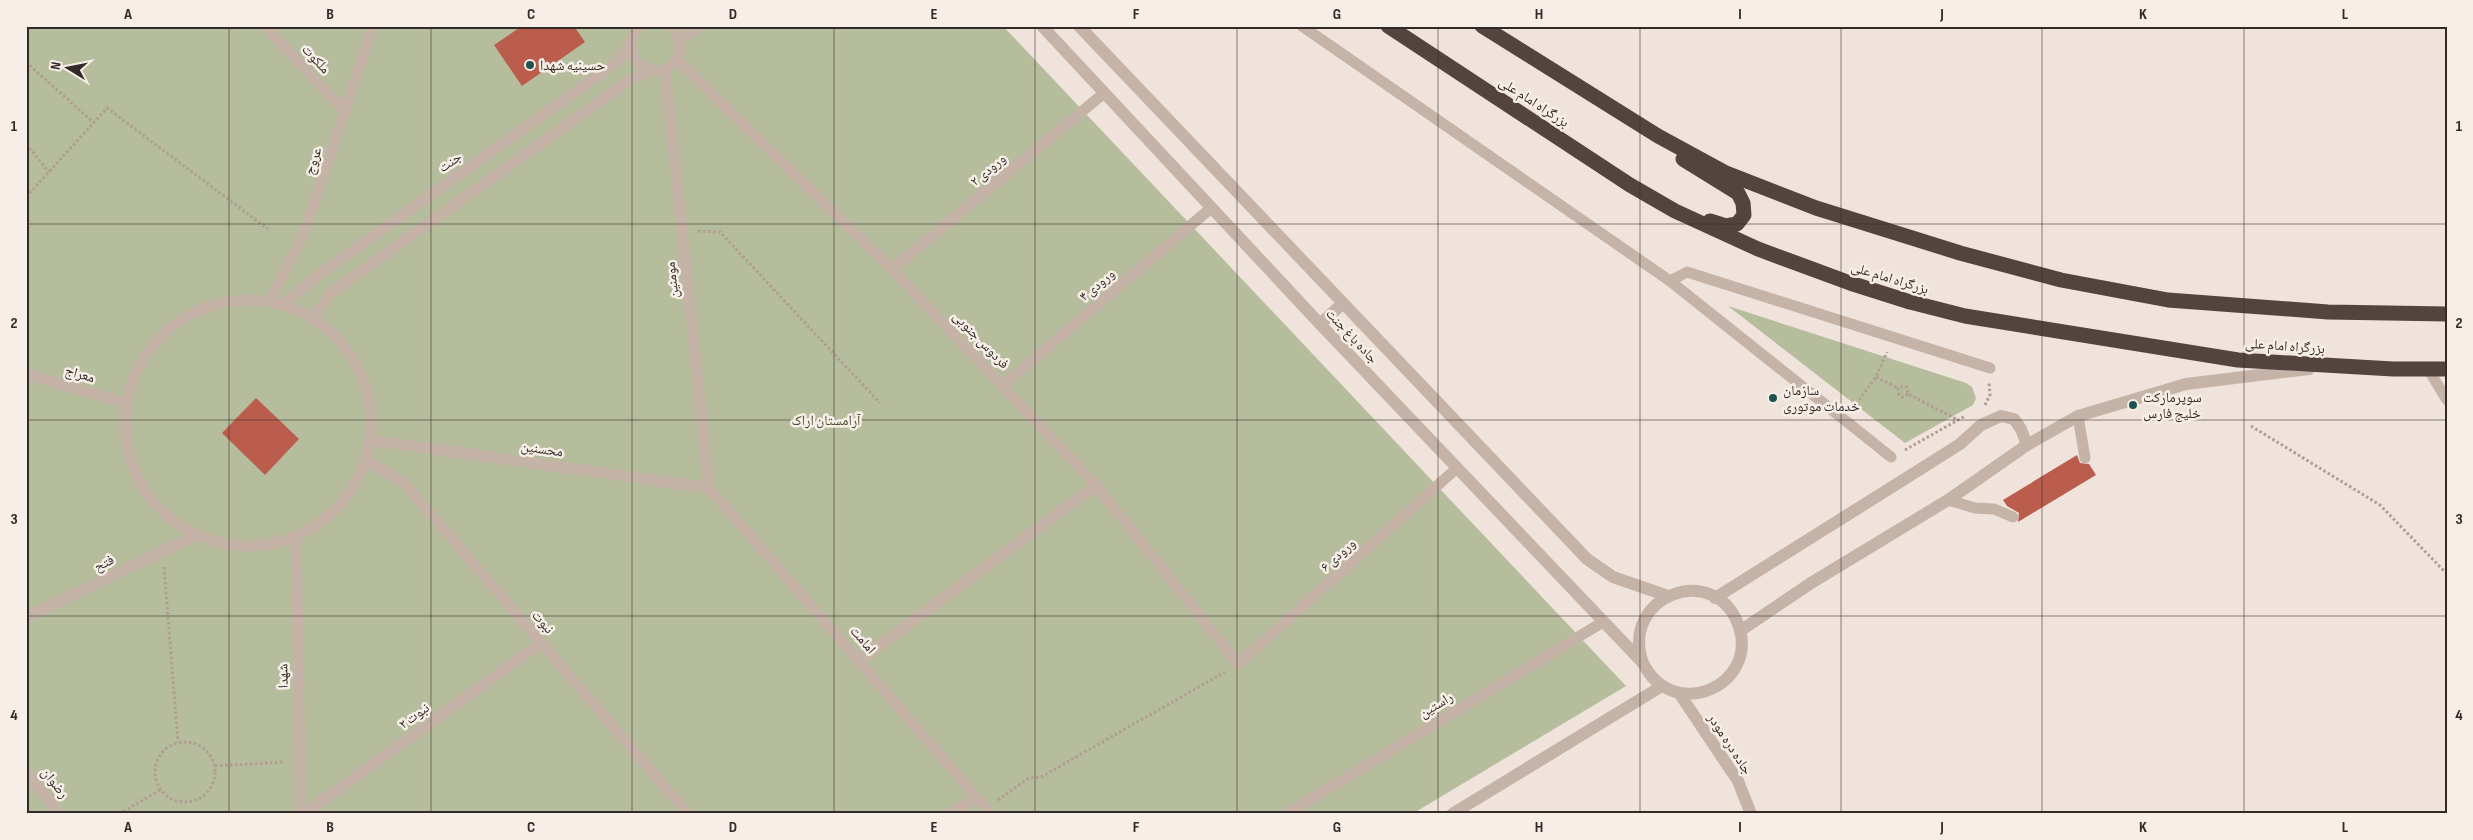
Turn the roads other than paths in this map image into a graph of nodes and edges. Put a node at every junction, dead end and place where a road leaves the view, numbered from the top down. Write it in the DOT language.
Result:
graph roads {
  1 [pos="266,26"];
  2 [pos="373,26"];
  3 [pos="670,26"];
  4 [pos="699,26"];
  5 [pos="1042,26"];
  6 [pos="1080,26"];
  7 [pos="1302,26"];
  8 [pos="1388,26"];
  9 [pos="1482,26"];
  10 [pos="637,27"];
  11 [pos="680,41"];
  12 [pos="631,42"];
  13 [pos="677,60"];
  14 [pos="666,70"];
  15 [pos="651,71"];
  16 [pos="1103,94"];
  17 [pos="345,112"];
  18 [pos="1658,136"];
  19 [pos="1630,185"];
  20 [pos="1211,208"];
  21 [pos="892,269"];
  22 [pos="1670,281"];
  23 [pos="270,300"];
  24 [pos="284,304"];
  25 [pos="1342,304"];
  26 [pos="2447,314"];
  27 [pos="314,318"];
  28 [pos="1320,324"];
  29 [pos="2336,366"];
  30 [pos="1990,368"];
  31 [pos="2428,369"];
  32 [pos="2447,369"];
  33 [pos="26,374"];
  34 [pos="1003,385"];
  35 [pos="2447,400"];
  36 [pos="126,402"];
  37 [pos="2078,416"];
  38 [pos="370,440"];
  39 [pos="2027,445"];
  40 [pos="1891,458"];
  41 [pos="2085,458"];
  42 [pos="366,460"];
  43 [pos="1457,468"];
  44 [pos="1096,485"];
  45 [pos="709,488"];
  46 [pos="1948,500"];
  47 [pos="2013,517"];
  48 [pos="195,536"];
  49 [pos="296,537"];
  50 [pos="1668,596"];
  51 [pos="1715,598"];
  52 [pos="26,617"];
  53 [pos="1603,622"];
  54 [pos="1740,631"];
  55 [pos="542,643"];
  56 [pos="860,660"];
  57 [pos="1643,663"];
  58 [pos="1238,664"];
  59 [pos="1662,686"];
  60 [pos="1679,693"];
  61 [pos="26,772"];
  62 [pos="977,797"];
  63 [pos="989,811"];
  64 [pos="682,812"];
  65 [pos="60,814"];
  66 [pos="303,814"];
  67 [pos="949,814"];
  68 [pos="1286,814"];
  69 [pos="1452,814"];
  70 [pos="1751,814"];
  1 -- 17 [label="lane, ملکوت"];
  2 -- 17 [label="lane, عروج"];
  3 -- 11 [label="lane"];
  4 -- 11 [label="lane"];
  5 -- 16 [label="street, جاده باغ جنت"];
  6 -- 25 [label="street, جاده باغ جنت"];
  7 -- 22 [label="lane"];
  8 -- 19 [label="highway, بزرگراه امام علی"];
  9 -- 18 [label="highway"];
  10 -- 12 [label="lane, جنت"];
  11 -- 13 [label="lane"];
  12 -- 15 [label="lane"];
  12 -- 24 [label="lane, جنت"];
  13 -- 14 [label="lane"];
  13 -- 21 [label="lane, فردوس جنوبی"];
  14 -- 15 [label="lane"];
  14 -- 45 [label="lane, مومنین"];
  15 -- 27 [label="lane"];
  16 -- 20 [label="street, جاده باغ جنت"];
  16 -- 21 [label="lane, ورودی ۲"];
  17 -- 23 [label="lane, عروج"];
  18 -- 19 [label="highway"];
  18 -- 26 [label="highway"];
  19 -- 29 [label="highway, بزرگراه امام علی"];
  20 -- 28 [label="street, جاده باغ جنت"];
  20 -- 34 [label="lane, ورودی ۴"];
  21 -- 34 [label="lane, فردوس جنوبی"];
  22 -- 30 [label="lane"];
  22 -- 40 [label="lane"];
  23 -- 24 [label="lane"];
  23 -- 36 [label="lane"];
  24 -- 27 [label="lane"];
  25 -- 28 [label="street"];
  25 -- 50 [label="street, جاده باغ جنت"];
  27 -- 38 [label="lane"];
  28 -- 43 [label="street, جاده باغ جنت"];
  29 -- 31 [label="highway, بزرگراه امام علی"];
  29 -- 37 [label="street"];
  31 -- 32 [label="highway, بزرگراه امام علی"];
  31 -- 35 [label="lane"];
  33 -- 36 [label="lane, معراج"];
  34 -- 44 [label="lane, فردوس جنوبی"];
  36 -- 48 [label="lane"];
  37 -- 39 [label="street"];
  37 -- 41 [label="lane"];
  38 -- 42 [label="lane"];
  38 -- 45 [label="lane, محسنین"];
  39 -- 46 [label="street"];
  39 -- 51 [label="street"];
  42 -- 49 [label="lane"];
  42 -- 55 [label="lane, نبوت"];
  43 -- 53 [label="street, جاده باغ جنت"];
  43 -- 58 [label="lane, ورودی ۶"];
  44 -- 56 [label="lane"];
  44 -- 58 [label="lane, فردوس جنوبی"];
  45 -- 56 [label="lane, امامت"];
  46 -- 47 [label="lane"];
  46 -- 54 [label="street"];
  48 -- 49 [label="lane"];
  48 -- 52 [label="lane, فتح"];
  49 -- 66 [label="lane, شهدا"];
  50 -- 51 [label="street"];
  50 -- 57 [label="street"];
  51 -- 54 [label="street"];
  53 -- 57 [label="street, جاده باغ جنت"];
  53 -- 68 [label="lane, راستین"];
  54 -- 60 [label="street"];
  55 -- 64 [label="lane, نبوت"];
  55 -- 66 [label="lane, نبوت ۲"];
  56 -- 62 [label="lane, امامت"];
  57 -- 59 [label="street"];
  59 -- 60 [label="street"];
  59 -- 69 [label="street"];
  60 -- 70 [label="street, جاده دره مودر"];
  61 -- 65 [label="lane, رضوان"];
  62 -- 63 [label="lane, امامت"];
  62 -- 67 [label="lane"];
}
